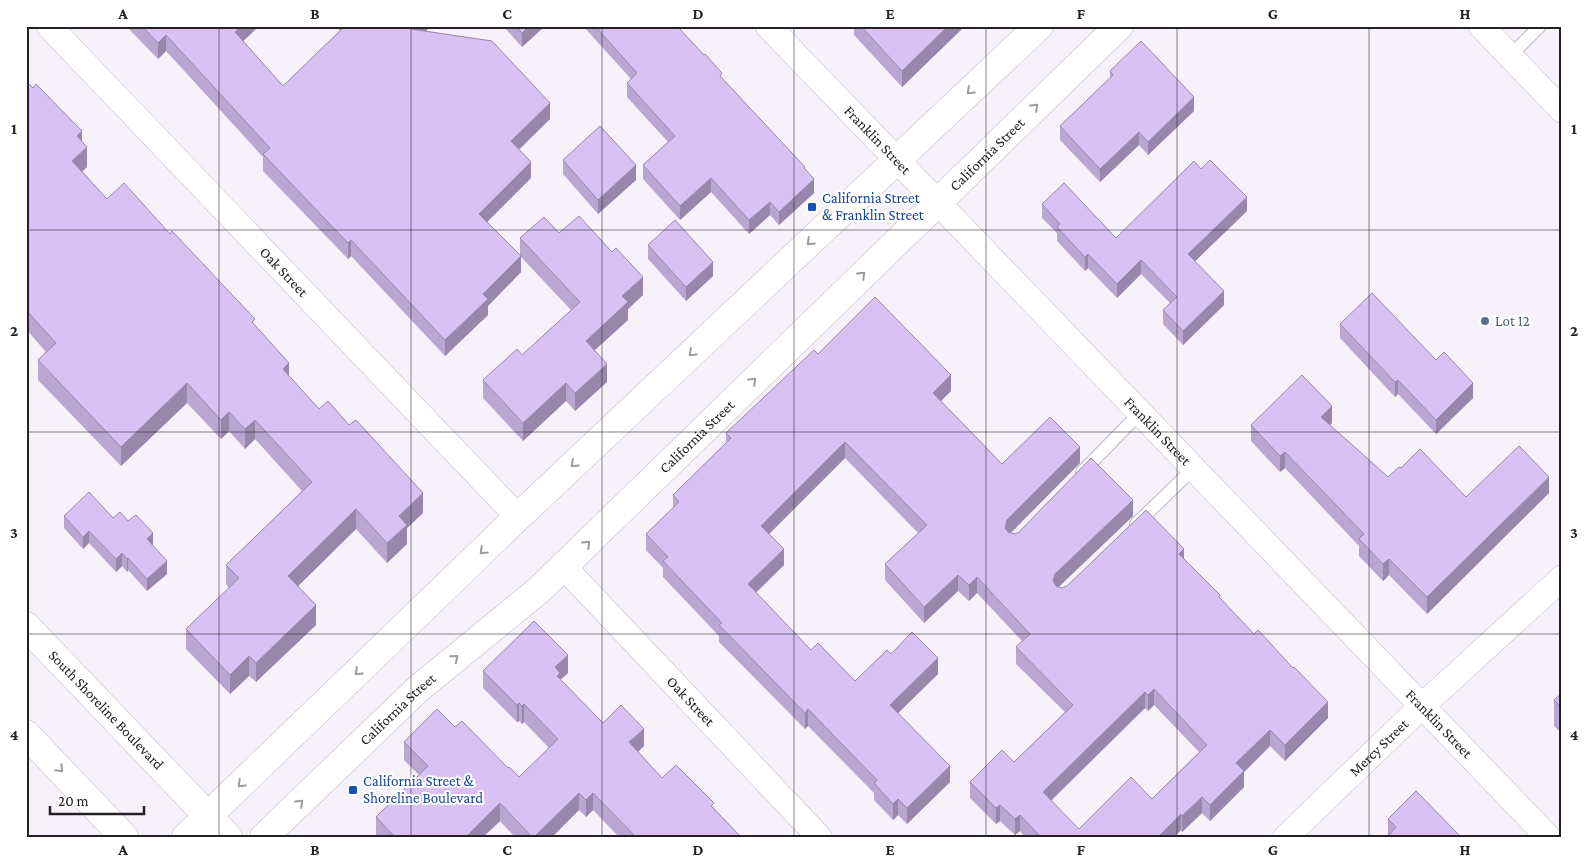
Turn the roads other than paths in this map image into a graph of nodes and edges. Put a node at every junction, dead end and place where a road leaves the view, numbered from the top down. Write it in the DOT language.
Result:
graph roads {
  1 [pos="49,26"];
  2 [pos="768,26"];
  3 [pos="1039,26"];
  4 [pos="1119,26"];
  5 [pos="1481,26"];
  6 [pos="1540,26"];
  7 [pos="1510,56"];
  8 [pos="1562,110"];
  9 [pos="897,161"];
  10 [pos="937,202"];
  11 [pos="1140,413"];
  12 [pos="1193,469"];
  13 [pos="1073,481"];
  14 [pos="518,517"];
  15 [pos="1124,536"];
  16 [pos="563,566"];
  17 [pos="1562,578"];
  18 [pos="26,626"];
  19 [pos="1422,706"];
  20 [pos="26,734"];
  21 [pos="208,816"];
  22 [pos="124,837"];
  23 [pos="186,837"];
  24 [pos="228,837"];
  25 [pos="264,837"];
  26 [pos="819,837"];
  27 [pos="1286,837"];
  28 [pos="1548,837"];
  1 -- 14 [label="street, Oak Street"];
  2 -- 9 [label="street, Franklin Street"];
  3 -- 9 [label="main road, one-way"];
  10 -- 4 [label="main road, California Street, one-way"];
  5 -- 7 [label="street"];
  6 -- 7 [label="lane"];
  7 -- 8 [label="street"];
  9 -- 10 [label="street, Franklin Street"];
  9 -- 14 [label="main road, one-way"];
  10 -- 11 [label="street, Franklin Street"];
  16 -- 10 [label="main road, California Street, one-way"];
  11 -- 12 [label="street, Franklin Street"];
  11 -- 13 [label="lane"];
  12 -- 15 [label="lane"];
  12 -- 19 [label="street, Franklin Street"];
  14 -- 21 [label="main road, one-way"];
  25 -- 16 [label="main road, California Street, one-way"];
  16 -- 26 [label="street, Oak Street"];
  17 -- 19 [label="street, Mercy Street"];
  18 -- 21 [label="main road, South Shoreline Boulevard"];
  19 -- 27 [label="street, Mercy Street"];
  19 -- 28 [label="street, Franklin Street"];
  20 -- 22 [label="main road, one-way"];
  21 -- 23 [label="main road"];
  21 -- 24 [label="main road, South Shoreline Boulevard"];
}
